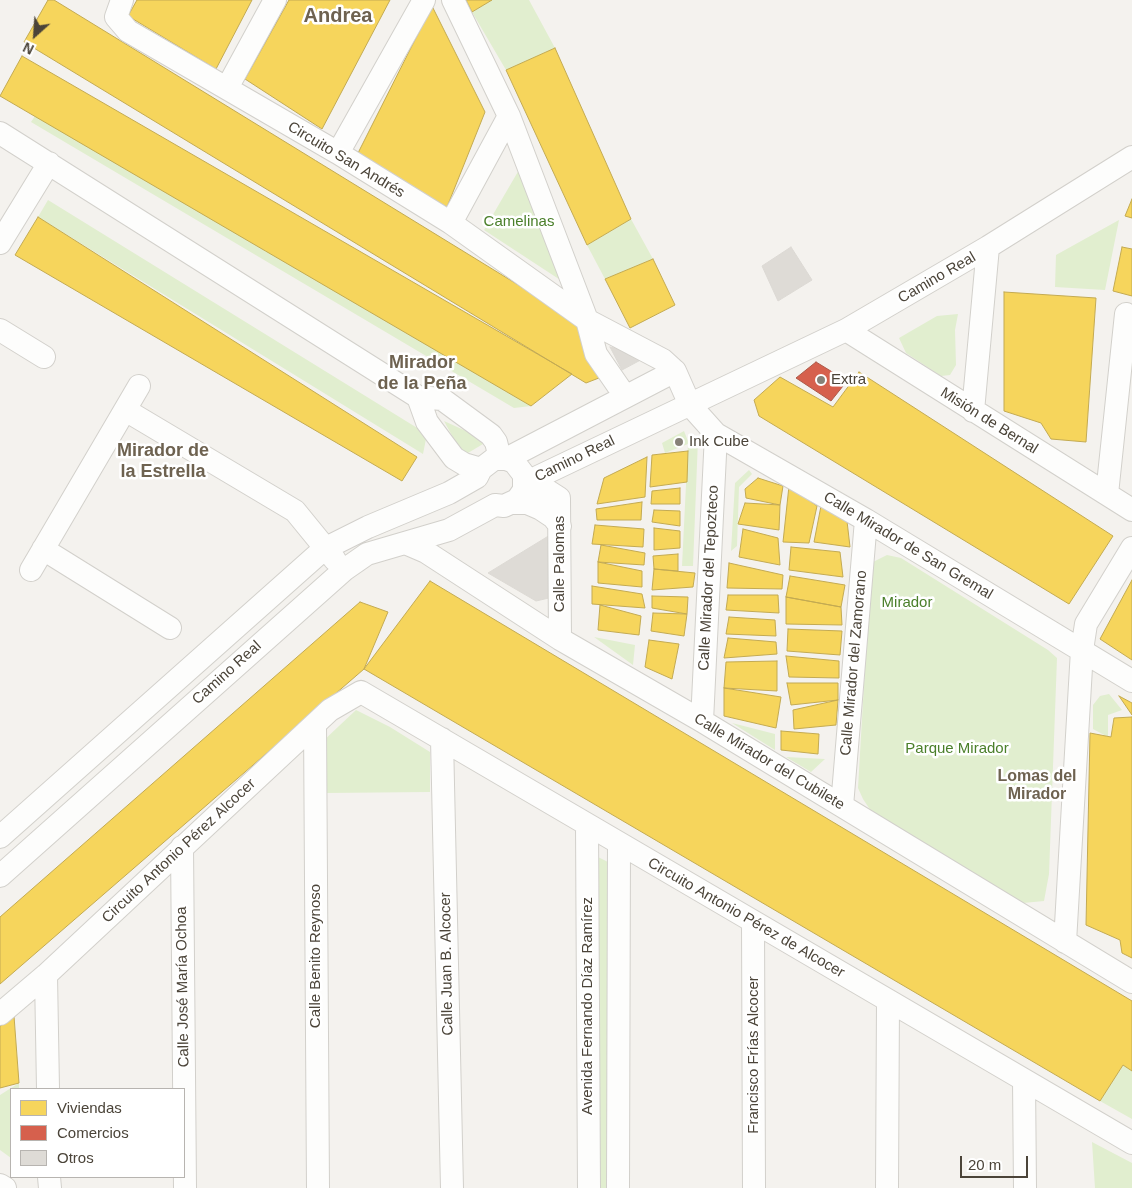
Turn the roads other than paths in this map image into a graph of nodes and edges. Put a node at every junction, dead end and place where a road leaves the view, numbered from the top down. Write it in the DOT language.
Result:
graph roads {
  1 [pos="122,0"];
  2 [pos="275,0"];
  3 [pos="424,0"];
  4 [pos="452,0"];
  5 [pos="227,88"];
  6 [pos="509,116"];
  7 [pos="0,133"];
  8 [pos="338,154"];
  9 [pos="1132,156"];
  10 [pos="49,163"];
  11 [pos="451,223"];
  12 [pos="0,243"];
  13 [pos="988,248"];
  14 [pos="1126,314"];
  15 [pos="587,320"];
  16 [pos="0,330"];
  17 [pos="846,330"];
  18 [pos="44,357"];
  19 [pos="674,370"];
  20 [pos="139,386"];
  21 [pos="625,396"];
  22 [pos="418,397"];
  23 [pos="690,404"];
  24 [pos="126,411"];
  25 [pos="973,411"];
  26 [pos="716,434"];
  27 [pos="503,459"];
  28 [pos="479,473"];
  29 [pos="1107,494"];
  30 [pos="514,495"];
  31 [pos="1132,510"];
  32 [pos="866,520"];
  33 [pos="405,543"];
  34 [pos="324,548"];
  35 [pos="1132,548"];
  36 [pos="43,549"];
  37 [pos="30,570"];
  38 [pos="344,570"];
  39 [pos="170,628"];
  40 [pos="560,639"];
  41 [pos="1082,650"];
  42 [pos="1132,681"];
  43 [pos="361,692"];
  44 [pos="702,721"];
  45 [pos="315,724"];
  46 [pos="442,739"];
  47 [pos="842,806"];
  48 [pos="587,825"];
  49 [pos="0,837"];
  50 [pos="619,843"];
  51 [pos="182,847"];
  52 [pos="0,876"];
  53 [pos="754,922"];
  54 [pos="1065,942"];
  55 [pos="46,975"];
  56 [pos="1132,982"];
  57 [pos="888,1001"];
  58 [pos="0,1014"];
  59 [pos="1024,1080"];
  60 [pos="48,1088"];
  61 [pos="184,1088"];
  62 [pos="1132,1143"];
  63 [pos="0,1185"];
  64 [pos="5,1188"];
  65 [pos="318,1188"];
  66 [pos="452,1188"];
  67 [pos="589,1188"];
  68 [pos="618,1188"];
  69 [pos="754,1188"];
  70 [pos="887,1188"];
  71 [pos="1025,1188"];
  1 -- 5 [label="street, Circuito San Andrés"];
  2 -- 5 [label="street"];
  3 -- 8 [label="street"];
  4 -- 6 [label="street"];
  5 -- 8 [label="street, Circuito San Andrés"];
  6 -- 11 [label="street"];
  6 -- 15 [label="street"];
  7 -- 10 [label="street"];
  8 -- 11 [label="street, Circuito San Andrés"];
  9 -- 13 [label="street, Camino Real"];
  10 -- 12 [label="street"];
  10 -- 22 [label="street"];
  11 -- 15 [label="street, Circuito San Andrés"];
  13 -- 17 [label="street, Camino Real"];
  13 -- 25 [label="street"];
  14 -- 29 [label="street"];
  15 -- 19 [label="street, Circuito San Andrés"];
  15 -- 21 [label="street"];
  16 -- 18 [label="street"];
  17 -- 23 [label="street, Camino Real"];
  17 -- 25 [label="street, Misión de Bernal"];
  19 -- 21 [label="street, Camino Real"];
  19 -- 23 [label="street, Circuito San Andrés"];
  20 -- 24 [label="street"];
  21 -- 27 [label="street, Camino Real"];
  22 -- 27 [label="street"];
  22 -- 28 [label="street"];
  23 -- 26 [label="street, Calle Mirador de San Gremal"];
  23 -- 30 [label="street, Camino Real"];
  24 -- 34 [label="street"];
  24 -- 36 [label="street"];
  25 -- 29 [label="street, Misión de Bernal"];
  26 -- 32 [label="street, Calle Mirador de San Gremal"];
  26 -- 44 [label="street, Calle Mirador del Tepozteco"];
  27 -- 28 [label="street, Camino Real"];
  27 -- 30 [label="street"];
  28 -- 30 [label="street"];
  28 -- 34 [label="street, Camino Real"];
  29 -- 31 [label="street, Misión de Bernal"];
  30 -- 33 [label="street, Camino Real"];
  30 -- 40 [label="street, Calle Palomas"];
  32 -- 41 [label="street, Calle Mirador de San Gremal"];
  32 -- 47 [label="street, Calle Mirador del Zamorano"];
  33 -- 38 [label="street, Camino Real"];
  33 -- 40 [label="street, Calle Mirador del Cubilete"];
  34 -- 38 [label="street"];
  34 -- 49 [label="street, Camino Real"];
  35 -- 41 [label="street"];
  36 -- 37 [label="street"];
  36 -- 39 [label="street"];
  38 -- 52 [label="street, Camino Real"];
  40 -- 44 [label="street, Calle Mirador del Cubilete"];
  41 -- 42 [label="street, Calle Mirador de San Gremal"];
  41 -- 54 [label="street"];
  43 -- 45 [label="street, Circuito Antonio Pérez Alcocer"];
  43 -- 46 [label="street, Circuito Antonio Pérez de Alcocer"];
  44 -- 47 [label="street, Calle Mirador del Cubilete"];
  45 -- 51 [label="street, Circuito Antonio Pérez Alcocer"];
  45 -- 65 [label="street, Calle Benito Reynoso"];
  46 -- 48 [label="street, Circuito Antonio Pérez de Alcocer"];
  46 -- 66 [label="street, Calle Juan B. Alcocer"];
  47 -- 54 [label="street, Calle Mirador del Cubilete"];
  48 -- 50 [label="street, Circuito Antonio Pérez de Alcocer"];
  48 -- 67 [label="street, Avenida Fernando Díaz Ramírez"];
  50 -- 53 [label="street, Circuito Antonio Pérez de Alcocer"];
  50 -- 68 [label="street, Avenida Fernando Díaz Ramírez"];
  51 -- 55 [label="street, Circuito Antonio Pérez Alcocer"];
  51 -- 61 [label="street, Calle José María Ochoa"];
  53 -- 57 [label="street, Circuito Antonio Pérez de Alcocer"];
  53 -- 69 [label="street, Francisco Frías Alcocer"];
  54 -- 56 [label="street, Calle Mirador del Cubilete"];
  55 -- 58 [label="street, Circuito Antonio Pérez Alcocer"];
  55 -- 60 [label="street"];
  57 -- 59 [label="street, Circuito Antonio Pérez de Alcocer"];
  57 -- 70 [label="street"];
  59 -- 62 [label="street, Circuito Antonio Pérez de Alcocer"];
  59 -- 71 [label="street"];
  63 -- 64 [label="street"];
}
